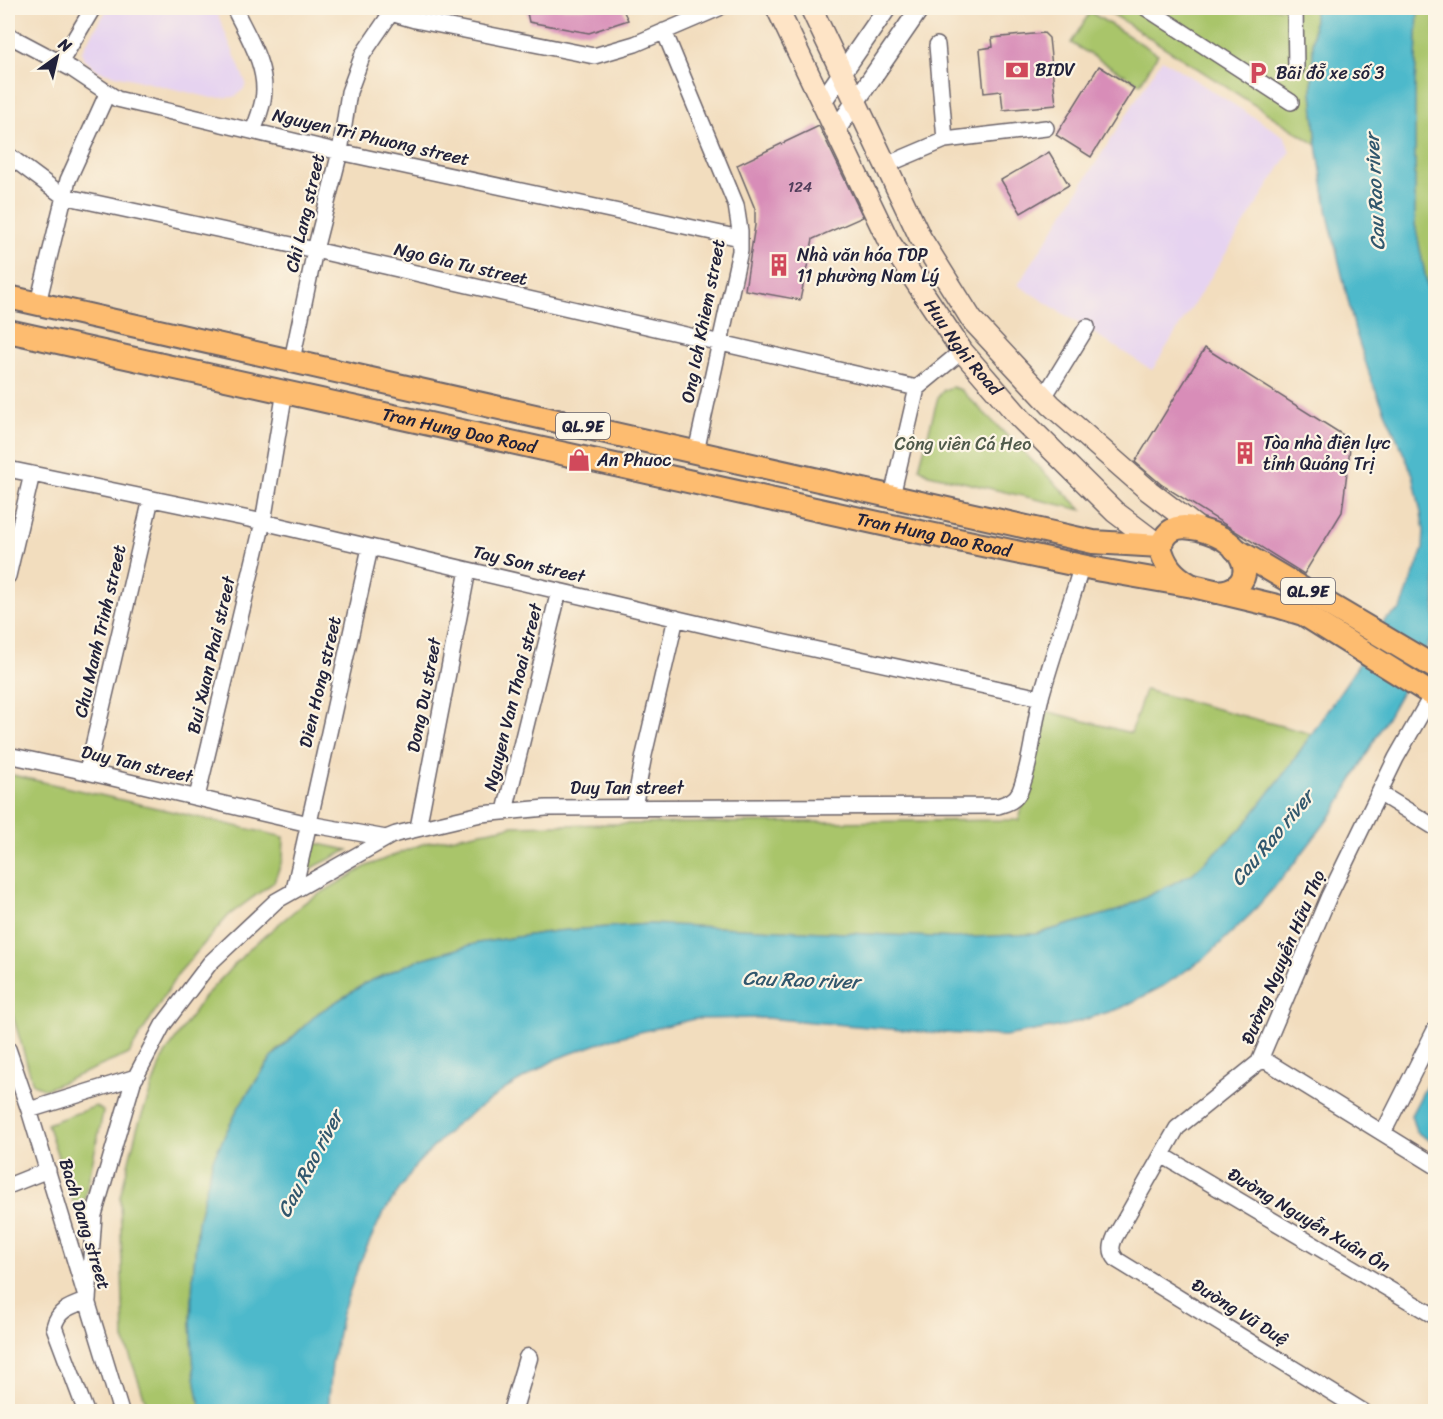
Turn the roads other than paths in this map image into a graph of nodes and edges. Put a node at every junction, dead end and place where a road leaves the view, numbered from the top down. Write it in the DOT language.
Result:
graph roads {
  1 [pos="93,8"];
  2 [pos="234,8"];
  3 [pos="719,8"];
  4 [pos="777,8"];
  5 [pos="811,8"];
  6 [pos="887,8"];
  7 [pos="920,8"];
  8 [pos="1146,8"];
  9 [pos="1294,8"];
  10 [pos="388,10"];
  11 [pos="664,31"];
  12 [pos="8,35"];
  13 [pos="937,45"];
  14 [pos="60,63"];
  15 [pos="1296,69"];
  16 [pos="842,73"];
  17 [pos="107,94"];
  18 [pos="856,101"];
  19 [pos="822,102"];
  20 [pos="1291,102"];
  21 [pos="1046,128"];
  22 [pos="836,130"];
  23 [pos="253,131"];
  24 [pos="945,140"];
  25 [pos="340,152"];
  26 [pos="8,155"];
  27 [pos="886,165"];
  28 [pos="63,196"];
  29 [pos="740,238"];
  30 [pos="315,250"];
  31 [pos="8,297"];
  32 [pos="38,303"];
  33 [pos="1087,327"];
  34 [pos="8,331"];
  35 [pos="32,336"];
  36 [pos="721,343"];
  37 [pos="962,351"];
  38 [pos="292,360"];
  39 [pos="917,388"];
  40 [pos="285,391"];
  41 [pos="1044,397"];
  42 [pos="696,452"];
  43 [pos="8,469"];
  44 [pos="32,474"];
  45 [pos="892,496"];
  46 [pos="151,499"];
  47 [pos="262,522"];
  48 [pos="887,525"];
  49 [pos="1199,529"];
  50 [pos="1160,546"];
  51 [pos="370,548"];
  52 [pos="1235,549"];
  53 [pos="1082,565"];
  54 [pos="468,570"];
  55 [pos="8,576"];
  56 [pos="1193,586"];
  57 [pos="559,591"];
  58 [pos="1216,592"];
  59 [pos="676,618"];
  60 [pos="1433,667"];
  61 [pos="1429,692"];
  62 [pos="1041,698"];
  63 [pos="8,755"];
  64 [pos="87,772"];
  65 [pos="1379,793"];
  66 [pos="197,797"];
  67 [pos="634,807"];
  68 [pos="505,812"];
  69 [pos="309,824"];
  70 [pos="418,828"];
  71 [pos="1436,828"];
  72 [pos="391,836"];
  73 [pos="294,890"];
  74 [pos="1436,1028"];
  75 [pos="8,1049"];
  76 [pos="1259,1062"];
  77 [pos="136,1077"];
  78 [pos="29,1110"];
  79 [pos="1383,1133"];
  80 [pos="1162,1155"];
  81 [pos="1436,1166"];
  82 [pos="48,1170"];
  83 [pos="8,1186"];
  84 [pos="1114,1237"];
  85 [pos="88,1300"];
  86 [pos="1436,1317"];
  87 [pos="528,1358"];
  88 [pos="86,1412"];
  89 [pos="121,1412"];
  90 [pos="512,1412"];
  91 [pos="1364,1412"];
  1 -- 14 [label="street"];
  2 -- 23 [label="street"];
  3 -- 11 [label="street"];
  4 -- 19 [label="main road, Huu Nghi Road"];
  5 -- 16 [label="main road, Huu Nghi Road"];
  6 -- 16 [label="street"];
  7 -- 18 [label="street"];
  8 -- 20 [label="street"];
  9 -- 15 [label="street"];
  10 -- 11 [label="street"];
  10 -- 25 [label="street, Chi Lang street"];
  11 -- 29 [label="street, Ong Ich Khiem street"];
  12 -- 14 [label="street, Nguyen Tri Phuong street"];
  13 -- 24 [label="street"];
  14 -- 17 [label="street, Nguyen Tri Phuong street"];
  16 -- 18 [label="main road, Huu Nghi Road"];
  16 -- 19 [label="street"];
  17 -- 23 [label="street, Nguyen Tri Phuong street"];
  17 -- 28 [label="street"];
  18 -- 22 [label="street"];
  18 -- 27 [label="main road, Huu Nghi Road"];
  19 -- 22 [label="main road, Huu Nghi Road"];
  21 -- 24 [label="street"];
  22 -- 37 [label="main road, Huu Nghi Road"];
  23 -- 25 [label="street, Nguyen Tri Phuong street"];
  24 -- 27 [label="street"];
  25 -- 29 [label="street, Nguyen Tri Phuong street"];
  25 -- 30 [label="street, Chi Lang street"];
  26 -- 28 [label="street, Ngo Gia Tu street"];
  27 -- 41 [label="main road, Huu Nghi Road"];
  28 -- 30 [label="street, Ngo Gia Tu street"];
  28 -- 32 [label="street"];
  29 -- 36 [label="street, Ong Ich Khiem street"];
  30 -- 36 [label="street, Ngo Gia Tu street"];
  30 -- 38 [label="street, Chi Lang street"];
  31 -- 32 [label="main road, Tran Hung Dao Road / QL.9E"];
  32 -- 35 [label="main road"];
  32 -- 38 [label="main road, Tran Hung Dao Road / QL.9E"];
  33 -- 41 [label="street"];
  34 -- 35 [label="main road, Tran Hung Dao Road / QL.9E"];
  35 -- 40 [label="main road, Tran Hung Dao Road / QL.9E"];
  36 -- 39 [label="street, Ngo Gia Tu street"];
  36 -- 42 [label="street, Ong Ich Khiem street"];
  37 -- 39 [label="street"];
  37 -- 50 [label="main road, Huu Nghi Road"];
  38 -- 40 [label="main road"];
  38 -- 42 [label="main road, Tran Hung Dao Road / QL.9E"];
  39 -- 45 [label="street"];
  40 -- 47 [label="street, Bui Xuan Phai street"];
  40 -- 48 [label="main road, Tran Hung Dao Road / QL.9E"];
  41 -- 49 [label="main road, Huu Nghi Road"];
  42 -- 45 [label="main road, Tran Hung Dao Road / QL.9E"];
  43 -- 44 [label="street, Tay Son street"];
  44 -- 46 [label="street, Tay Son street"];
  44 -- 55 [label="street"];
  45 -- 48 [label="main road"];
  45 -- 50 [label="main road, Tran Hung Dao Road / QL.9E"];
  46 -- 47 [label="street, Tay Son street"];
  46 -- 64 [label="street, Chu Manh Trinh street"];
  47 -- 51 [label="street, Tay Son street"];
  47 -- 66 [label="street, Bui Xuan Phai street"];
  48 -- 53 [label="main road, Tran Hung Dao Road / QL.9E"];
  49 -- 50 [label="main road"];
  49 -- 52 [label="main road"];
  50 -- 56 [label="main road, Tran Hung Dao Road"];
  51 -- 54 [label="street, Tay Son street"];
  51 -- 69 [label="street, Dien Hong street"];
  52 -- 58 [label="main road"];
  52 -- 60 [label="main road, QL.9E"];
  53 -- 56 [label="main road, Tran Hung Dao Road / QL.9E"];
  53 -- 62 [label="street, Duy Tan street"];
  54 -- 57 [label="street, Tay Son street"];
  54 -- 70 [label="street, Dong Du street"];
  56 -- 58 [label="main road, Tran Hung Dao Road"];
  57 -- 59 [label="street, Tay Son street"];
  57 -- 68 [label="street, Nguyen Van Thoai street"];
  58 -- 61 [label="main road, Tran Hung Dao Road / QL.9E"];
  59 -- 62 [label="street, Tay Son street"];
  59 -- 67 [label="street"];
  61 -- 65 [label="street, Đường Nguyễn Hữu Thọ"];
  62 -- 67 [label="street, Duy Tan street"];
  63 -- 64 [label="street, Duy Tan street"];
  64 -- 66 [label="street, Duy Tan street"];
  65 -- 71 [label="street"];
  65 -- 76 [label="street, Đường Nguyễn Hữu Thọ"];
  66 -- 69 [label="street, Duy Tan street"];
  67 -- 68 [label="street, Duy Tan street"];
  68 -- 70 [label="street, Duy Tan street"];
  69 -- 72 [label="street, Duy Tan street"];
  69 -- 73 [label="street, Dien Hong street"];
  70 -- 72 [label="street, Duy Tan street"];
  72 -- 73 [label="street"];
  73 -- 77 [label="street"];
  74 -- 79 [label="street"];
  75 -- 78 [label="street, Bach Dang street"];
  76 -- 79 [label="street"];
  76 -- 80 [label="street, Đường Nguyễn Hữu Thọ"];
  77 -- 78 [label="street"];
  77 -- 85 [label="street"];
  78 -- 82 [label="street, Bach Dang street"];
  79 -- 81 [label="street"];
  80 -- 84 [label="street, Đường Nguyễn Hữu Thọ"];
  80 -- 86 [label="street, Đường Nguyễn Xuân Ôn"];
  82 -- 83 [label="street"];
  82 -- 85 [label="street, Bach Dang street"];
  84 -- 91 [label="street, Đường Vũ Duệ"];
  85 -- 88 [label="street"];
  85 -- 89 [label="street, Bach Dang street"];
  87 -- 90 [label="street"];
}
